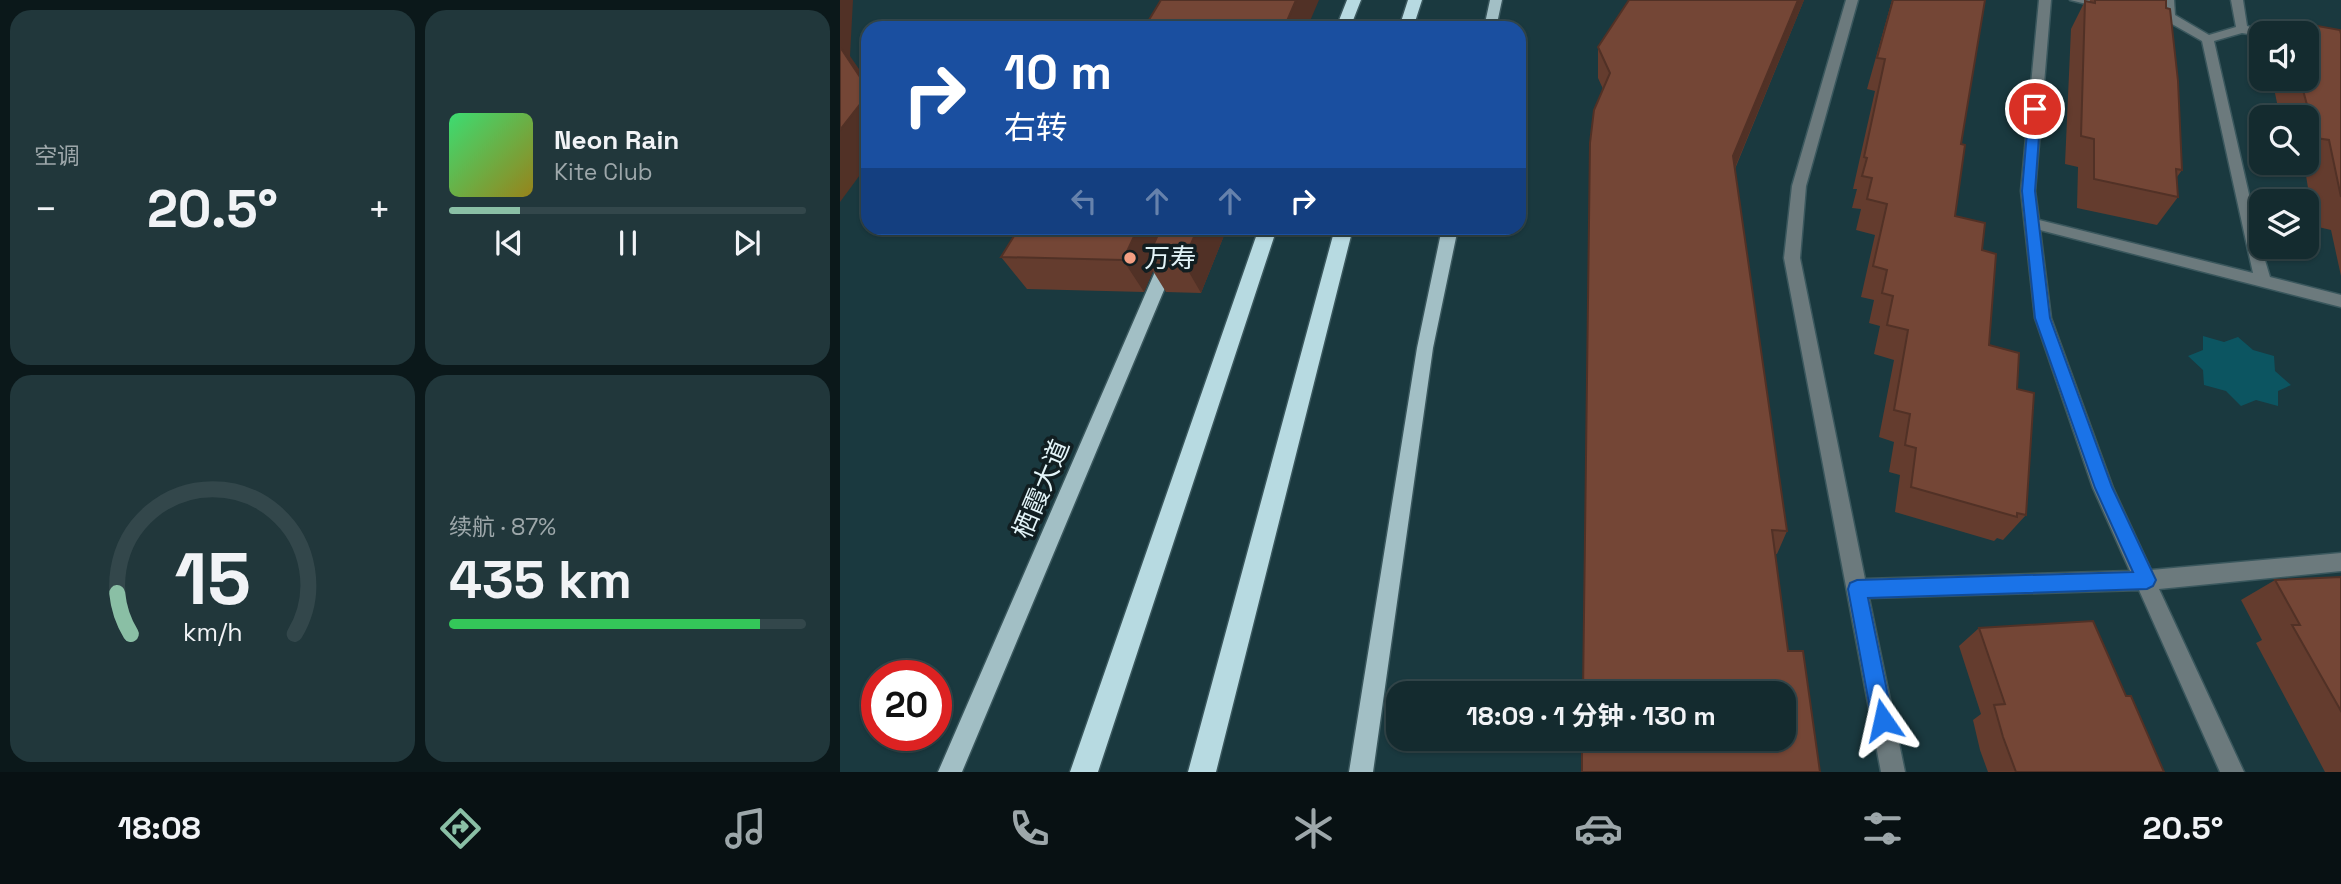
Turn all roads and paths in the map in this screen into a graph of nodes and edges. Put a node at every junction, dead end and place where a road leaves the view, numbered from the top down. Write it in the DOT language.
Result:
graph roads {
  1 [pos="1354,0"];
  2 [pos="1415,0"];
  3 [pos="1496,0"];
  4 [pos="1852,0"];
  5 [pos="2045,0"];
  6 [pos="2076,0"];
  7 [pos="2168,0"];
  8 [pos="2237,0"];
  9 [pos="2116,7"];
  10 [pos="2143,12"];
  11 [pos="2169,17"];
  12 [pos="1346,21"];
  13 [pos="1408,21"];
  14 [pos="1492,21"];
  15 [pos="2242,29"];
  16 [pos="2249,30"];
  17 [pos="2207,39"];
  18 [pos="2032,223"];
  19 [pos="1179,235"];
  20 [pos="1266,235"];
  21 [pos="1342,235"];
  22 [pos="1449,235"];
  23 [pos="2263,281"];
  24 [pos="2341,301"];
  25 [pos="2341,562"];
  26 [pos="2147,580"];
  27 [pos="1857,589"];
  28 [pos="950,772"];
  29 [pos="1084,772"];
  30 [pos="1202,772"];
  31 [pos="1361,772"];
  32 [pos="1893,772"];
  33 [pos="2232,772"];
  1 -- 12 [label="highway"];
  2 -- 13 [label="highway"];
  3 -- 14 [label="main road"];
  4 -- 27 [label="lane"];
  5 -- 18 [label="lane"];
  6 -- 9 [label="lane"];
  7 -- 11 [label="lane"];
  8 -- 15 [label="lane"];
  10 -- 11 [label="lane"];
  11 -- 17 [label="lane"];
  15 -- 16 [label="lane"];
  15 -- 17 [label="lane"];
  17 -- 23 [label="lane"];
  18 -- 23 [label="lane"];
  18 -- 26 [label="lane"];
  19 -- 28 [label="main road, 栖霞大道"];
  20 -- 29 [label="highway"];
  21 -- 30 [label="highway"];
  22 -- 31 [label="main road"];
  23 -- 24 [label="lane"];
  25 -- 26 [label="lane"];
  26 -- 27 [label="lane"];
  26 -- 33 [label="lane"];
  27 -- 32 [label="lane"];
}
